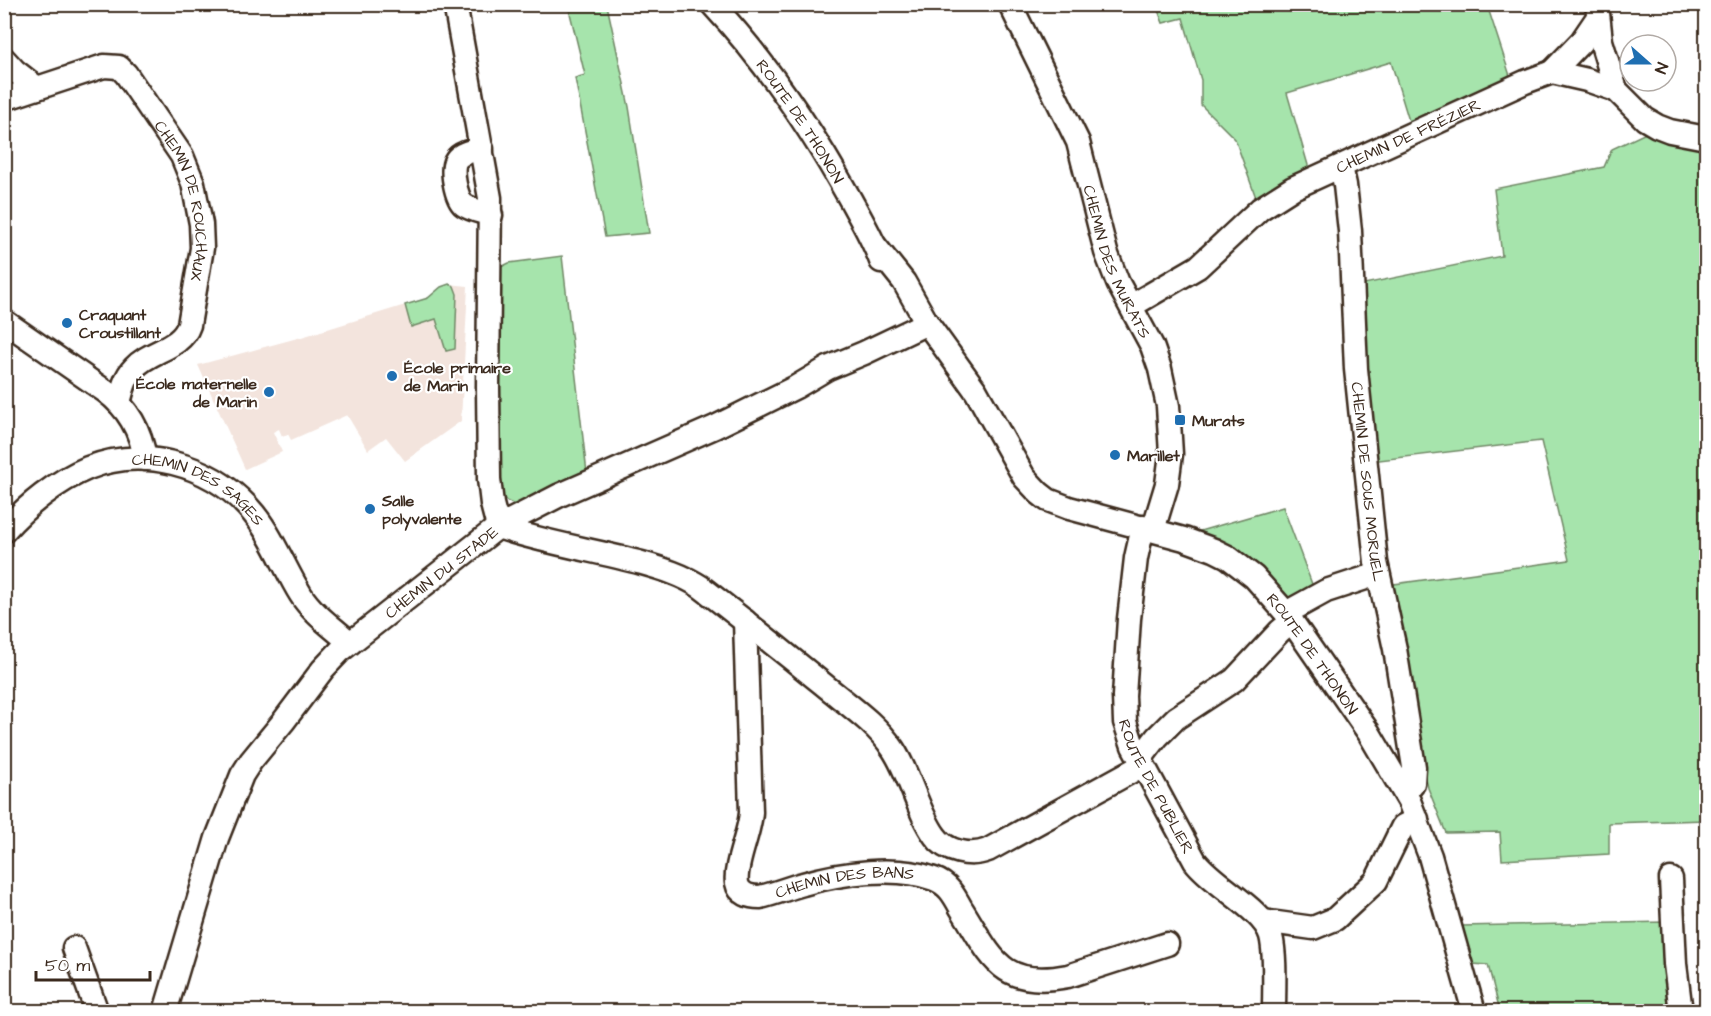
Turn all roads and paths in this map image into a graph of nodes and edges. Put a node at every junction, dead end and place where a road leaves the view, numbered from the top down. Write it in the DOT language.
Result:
graph roads {
  1 [pos="455,4"];
  2 [pos="712,4"];
  3 [pos="1010,4"];
  4 [pos="1597,11"];
  5 [pos="4,59"];
  6 [pos="1552,72"];
  7 [pos="37,88"];
  8 [pos="1616,90"];
  9 [pos="4,99"];
  10 [pos="1707,138"];
  11 [pos="483,150"];
  12 [pos="1341,167"];
  13 [pos="491,215"];
  14 [pos="1131,306"];
  15 [pos="4,321"];
  16 [pos="920,326"];
  17 [pos="119,403"];
  18 [pos="145,459"];
  19 [pos="12,523"];
  20 [pos="498,527"];
  21 [pos="1148,528"];
  22 [pos="1378,574"];
  23 [pos="1289,617"];
  24 [pos="745,621"];
  25 [pos="350,643"];
  26 [pos="1142,762"];
  27 [pos="1405,793"];
  28 [pos="1417,819"];
  29 [pos="1671,879"];
  30 [pos="1263,921"];
  31 [pos="1167,944"];
  32 [pos="74,948"];
  33 [pos="97,1011"];
  34 [pos="165,1011"];
  35 [pos="1274,1011"];
  36 [pos="1474,1011"];
  37 [pos="1681,1011"];
  1 -- 11 [label="street"];
  2 -- 16 [label="street, ROUTE DE THONON"];
  3 -- 14 [label="street, CHEMIN DES MURATS"];
  4 -- 6 [label="street"];
  4 -- 8 [label="street"];
  5 -- 7 [label="street"];
  6 -- 8 [label="street"];
  6 -- 12 [label="street, CHEMIN DE FRÉZIER"];
  7 -- 9 [label="street, CHEMIN DE ROUCHAUX"];
  7 -- 17 [label="street, CHEMIN DE ROUCHAUX"];
  8 -- 10 [label="street"];
  11 -- 13 [label="street"];
  11 -- 13 [label="street"];
  12 -- 14 [label="street, CHEMIN DE FRÉZIER"];
  12 -- 22 [label="street, CHEMIN DE SOUS MORUEL"];
  13 -- 20 [label="street"];
  14 -- 21 [label="street, CHEMIN DES MURATS"];
  15 -- 17 [label="street"];
  16 -- 20 [label="street, CHEMIN DU STADE"];
  16 -- 21 [label="street, ROUTE DE THONON"];
  17 -- 18 [label="street"];
  18 -- 19 [label="street, CHEMIN DES SAGES"];
  18 -- 25 [label="street, CHEMIN DES SAGES"];
  20 -- 24 [label="street"];
  20 -- 25 [label="street, CHEMIN DU STADE"];
  21 -- 23 [label="street, ROUTE DE THONON"];
  21 -- 26 [label="street, ROUTE DE PUBLIER"];
  22 -- 23 [label="street"];
  22 -- 27 [label="street, CHEMIN DE SOUS MORUEL"];
  23 -- 26 [label="street"];
  23 -- 27 [label="street, ROUTE DE THONON"];
  24 -- 26 [label="street"];
  24 -- 31 [label="street, CHEMIN DES BANS"];
  25 -- 34 [label="street, CHEMIN DU STADE"];
  26 -- 30 [label="street, ROUTE DE PUBLIER"];
  27 -- 28 [label="street, ROUTE DE THONON"];
  28 -- 30 [label="street"];
  28 -- 36 [label="street, ROUTE DE THONON"];
  29 -- 37 [label="street"];
  30 -- 35 [label="street"];
  32 -- 33 [label="street"];
}
